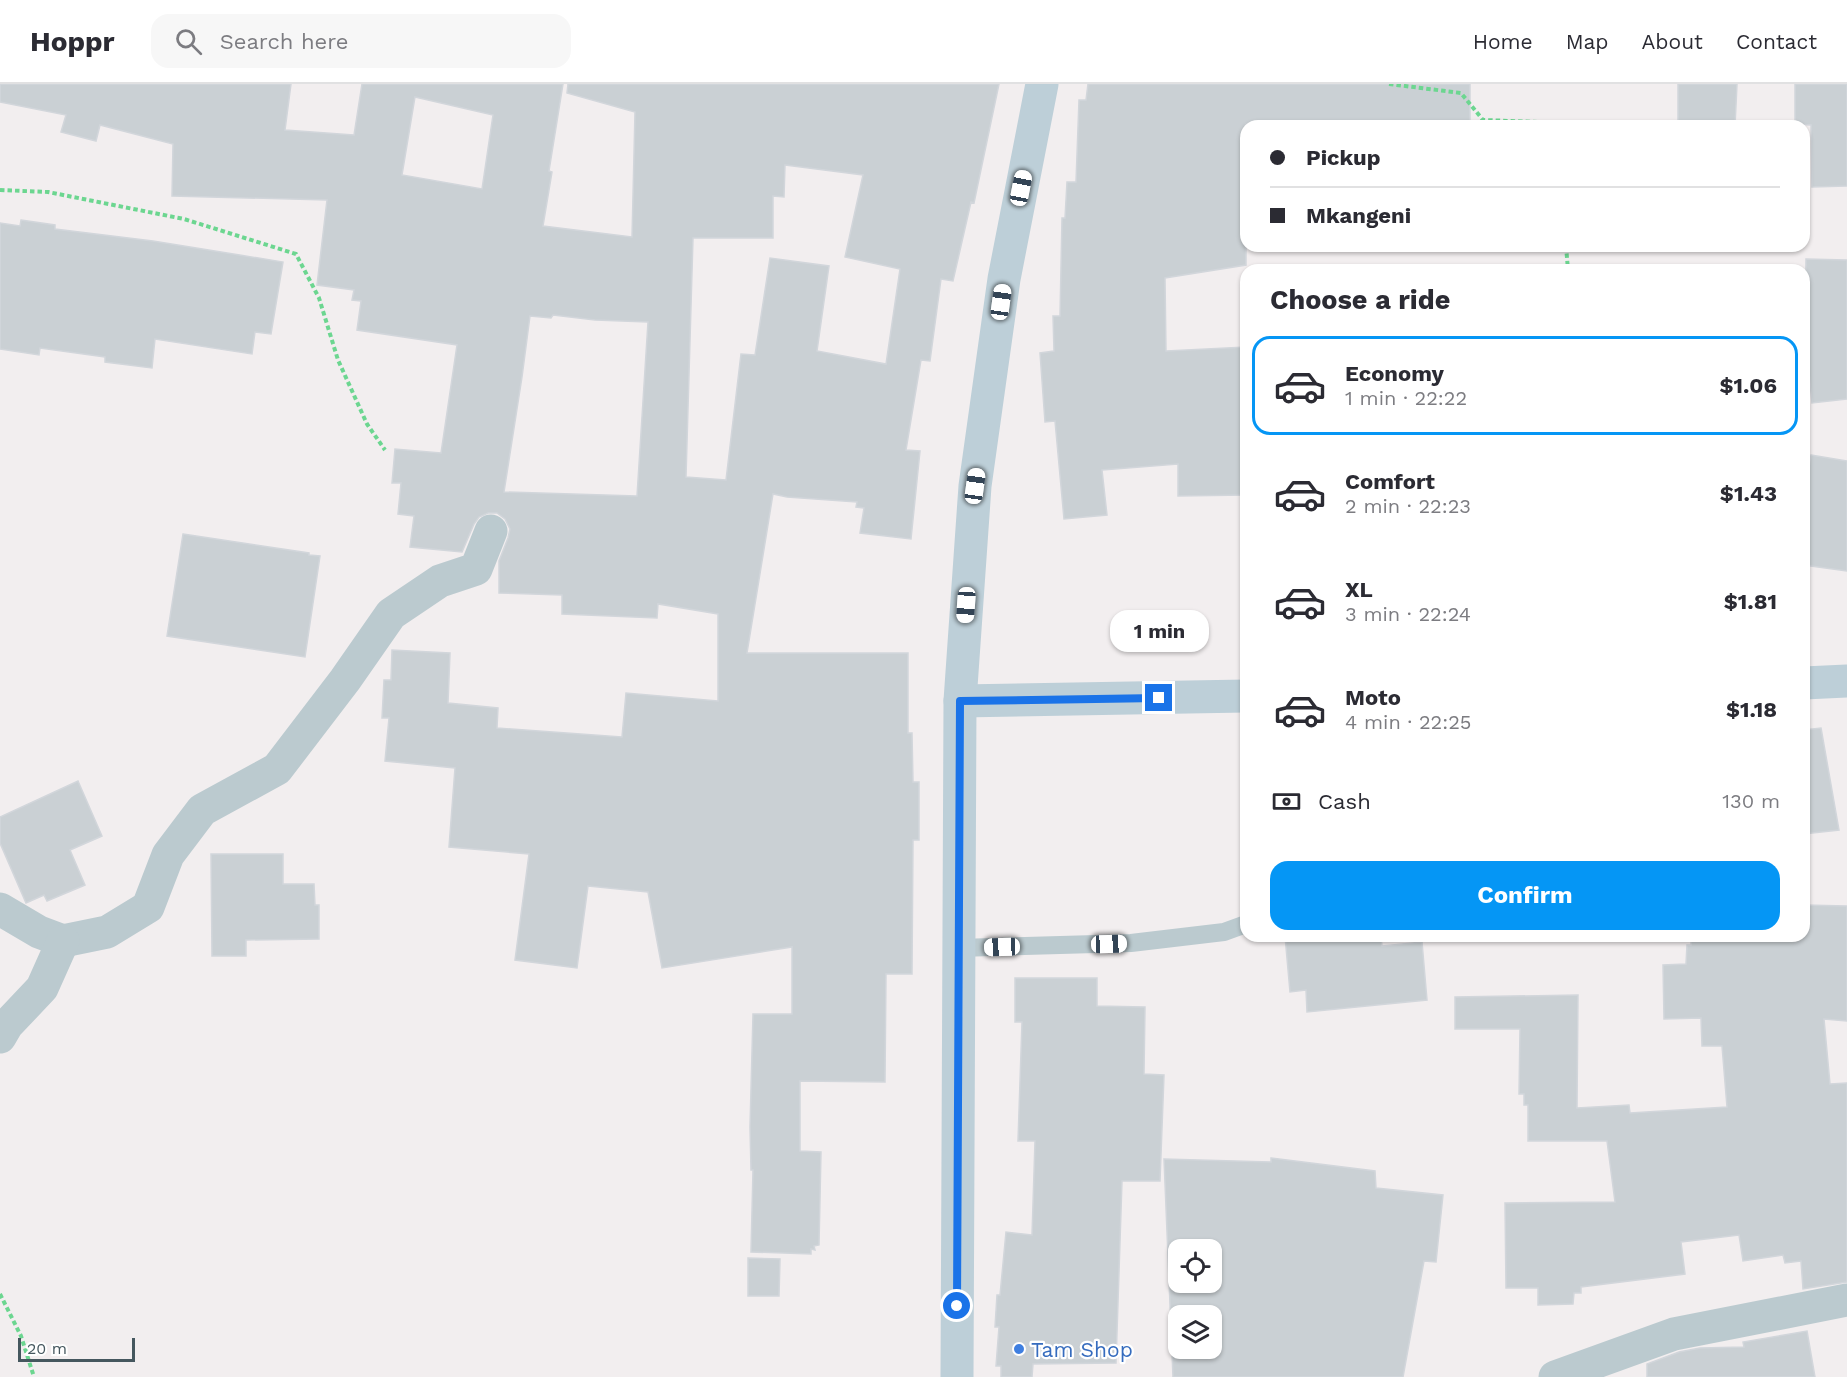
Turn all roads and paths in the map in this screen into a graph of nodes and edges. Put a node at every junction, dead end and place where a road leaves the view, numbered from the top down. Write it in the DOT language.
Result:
graph roads {
  1 [pos="1042,84"];
  2 [pos="1389,84"];
  3 [pos="1483,120"];
  4 [pos="0,190"];
  5 [pos="385,450"];
  6 [pos="491,531"];
  7 [pos="1847,681"];
  8 [pos="1810,683"];
  9 [pos="1240,696"];
  10 [pos="960,701"];
  11 [pos="0,909"];
  12 [pos="1240,926"];
  13 [pos="63,941"];
  14 [pos="958,948"];
  15 [pos="0,1037"];
  16 [pos="0,1294"];
  17 [pos="1847,1300"];
  18 [pos="34,1377"];
  19 [pos="957,1377"];
  20 [pos="1555,1377"];
  1 -- 10 [label="main road"];
  2 -- 3 [label="path"];
  4 -- 5 [label="path"];
  6 -- 13 [label="street"];
  7 -- 8 [label="main road"];
  9 -- 10 [label="main road"];
  10 -- 14 [label="main road"];
  11 -- 13 [label="street"];
  12 -- 14 [label="lane"];
  13 -- 15 [label="street"];
  14 -- 19 [label="main road"];
  16 -- 18 [label="path"];
  17 -- 20 [label="street"];
}
